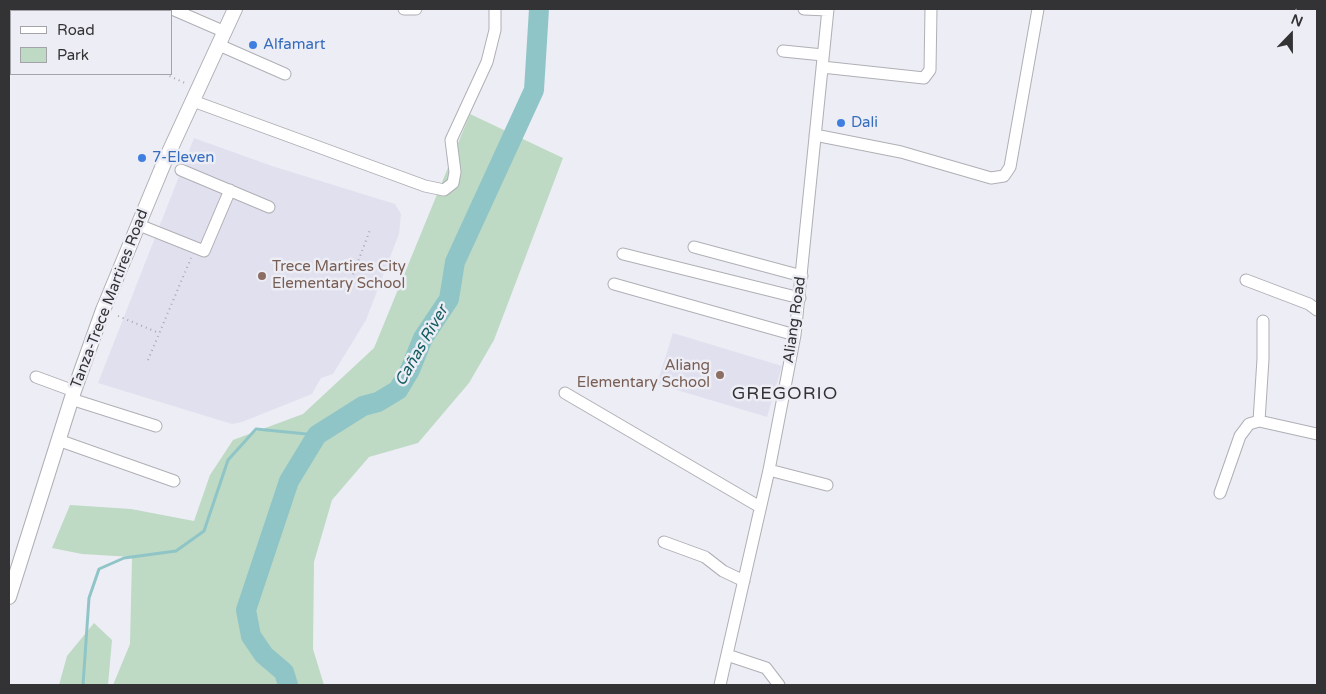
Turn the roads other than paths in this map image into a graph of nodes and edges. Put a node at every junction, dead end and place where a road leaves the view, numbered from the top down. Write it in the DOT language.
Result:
graph roads {
  1 [pos="172,9"];
  2 [pos="235,9"];
  3 [pos="404,9"];
  4 [pos="416,9"];
  5 [pos="495,9"];
  6 [pos="804,9"];
  7 [pos="828,9"];
  8 [pos="931,9"];
  9 [pos="1038,9"];
  10 [pos="225,32"];
  11 [pos="219,45"];
  12 [pos="784,51"];
  13 [pos="823,55"];
  14 [pos="822,68"];
  15 [pos="285,74"];
  16 [pos="196,95"];
  17 [pos="815,135"];
  18 [pos="182,170"];
  19 [pos="230,190"];
  20 [pos="269,207"];
  21 [pos="139,224"];
  22 [pos="694,247"];
  23 [pos="623,254"];
  24 [pos="802,276"];
  25 [pos="1246,280"];
  26 [pos="614,284"];
  27 [pos="800,298"];
  28 [pos="1317,310"];
  29 [pos="1263,320"];
  30 [pos="795,335"];
  31 [pos="36,377"];
  32 [pos="565,393"];
  33 [pos="72,395"];
  34 [pos="1259,421"];
  35 [pos="156,426"];
  36 [pos="1317,434"];
  37 [pos="58,440"];
  38 [pos="769,470"];
  39 [pos="174,481"];
  40 [pos="827,485"];
  41 [pos="1220,493"];
  42 [pos="760,507"];
  43 [pos="664,542"];
  44 [pos="744,581"];
  45 [pos="9,598"];
  46 [pos="727,655"];
  47 [pos="720,685"];
  48 [pos="779,685"];
  1 -- 10 [label="street"];
  2 -- 10 [label="main road, Tanza-Trece Martires Road"];
  3 -- 4 [label="street"];
  5 -- 16 [label="street"];
  6 -- 7 [label="street"];
  7 -- 13 [label="street, Aliang Road"];
  8 -- 14 [label="street"];
  9 -- 17 [label="street"];
  10 -- 11 [label="main road, Tanza-Trece Martires Road"];
  11 -- 15 [label="street"];
  11 -- 16 [label="main road, Tanza-Trece Martires Road"];
  12 -- 13 [label="street"];
  13 -- 14 [label="street, Aliang Road"];
  14 -- 17 [label="street, Aliang Road"];
  16 -- 21 [label="main road, Tanza-Trece Martires Road"];
  17 -- 24 [label="street, Aliang Road"];
  18 -- 19 [label="street"];
  19 -- 20 [label="street"];
  19 -- 21 [label="street"];
  21 -- 33 [label="main road, Tanza-Trece Martires Road"];
  22 -- 24 [label="street"];
  23 -- 27 [label="street"];
  24 -- 27 [label="street, Aliang Road"];
  25 -- 28 [label="street"];
  26 -- 30 [label="street"];
  27 -- 30 [label="street, Aliang Road"];
  29 -- 34 [label="street"];
  30 -- 38 [label="street, Aliang Road"];
  31 -- 33 [label="street"];
  32 -- 42 [label="street"];
  33 -- 35 [label="street"];
  33 -- 37 [label="main road, Tanza-Trece Martires Road"];
  34 -- 36 [label="street"];
  34 -- 41 [label="street"];
  37 -- 39 [label="street"];
  37 -- 45 [label="main road, Tanza-Trece Martires Road"];
  38 -- 40 [label="street"];
  38 -- 42 [label="street, Aliang Road"];
  42 -- 44 [label="street, Aliang Road"];
  43 -- 44 [label="street"];
  44 -- 46 [label="street, Aliang Road"];
  46 -- 47 [label="street, Aliang Road"];
  46 -- 48 [label="street"];
}
